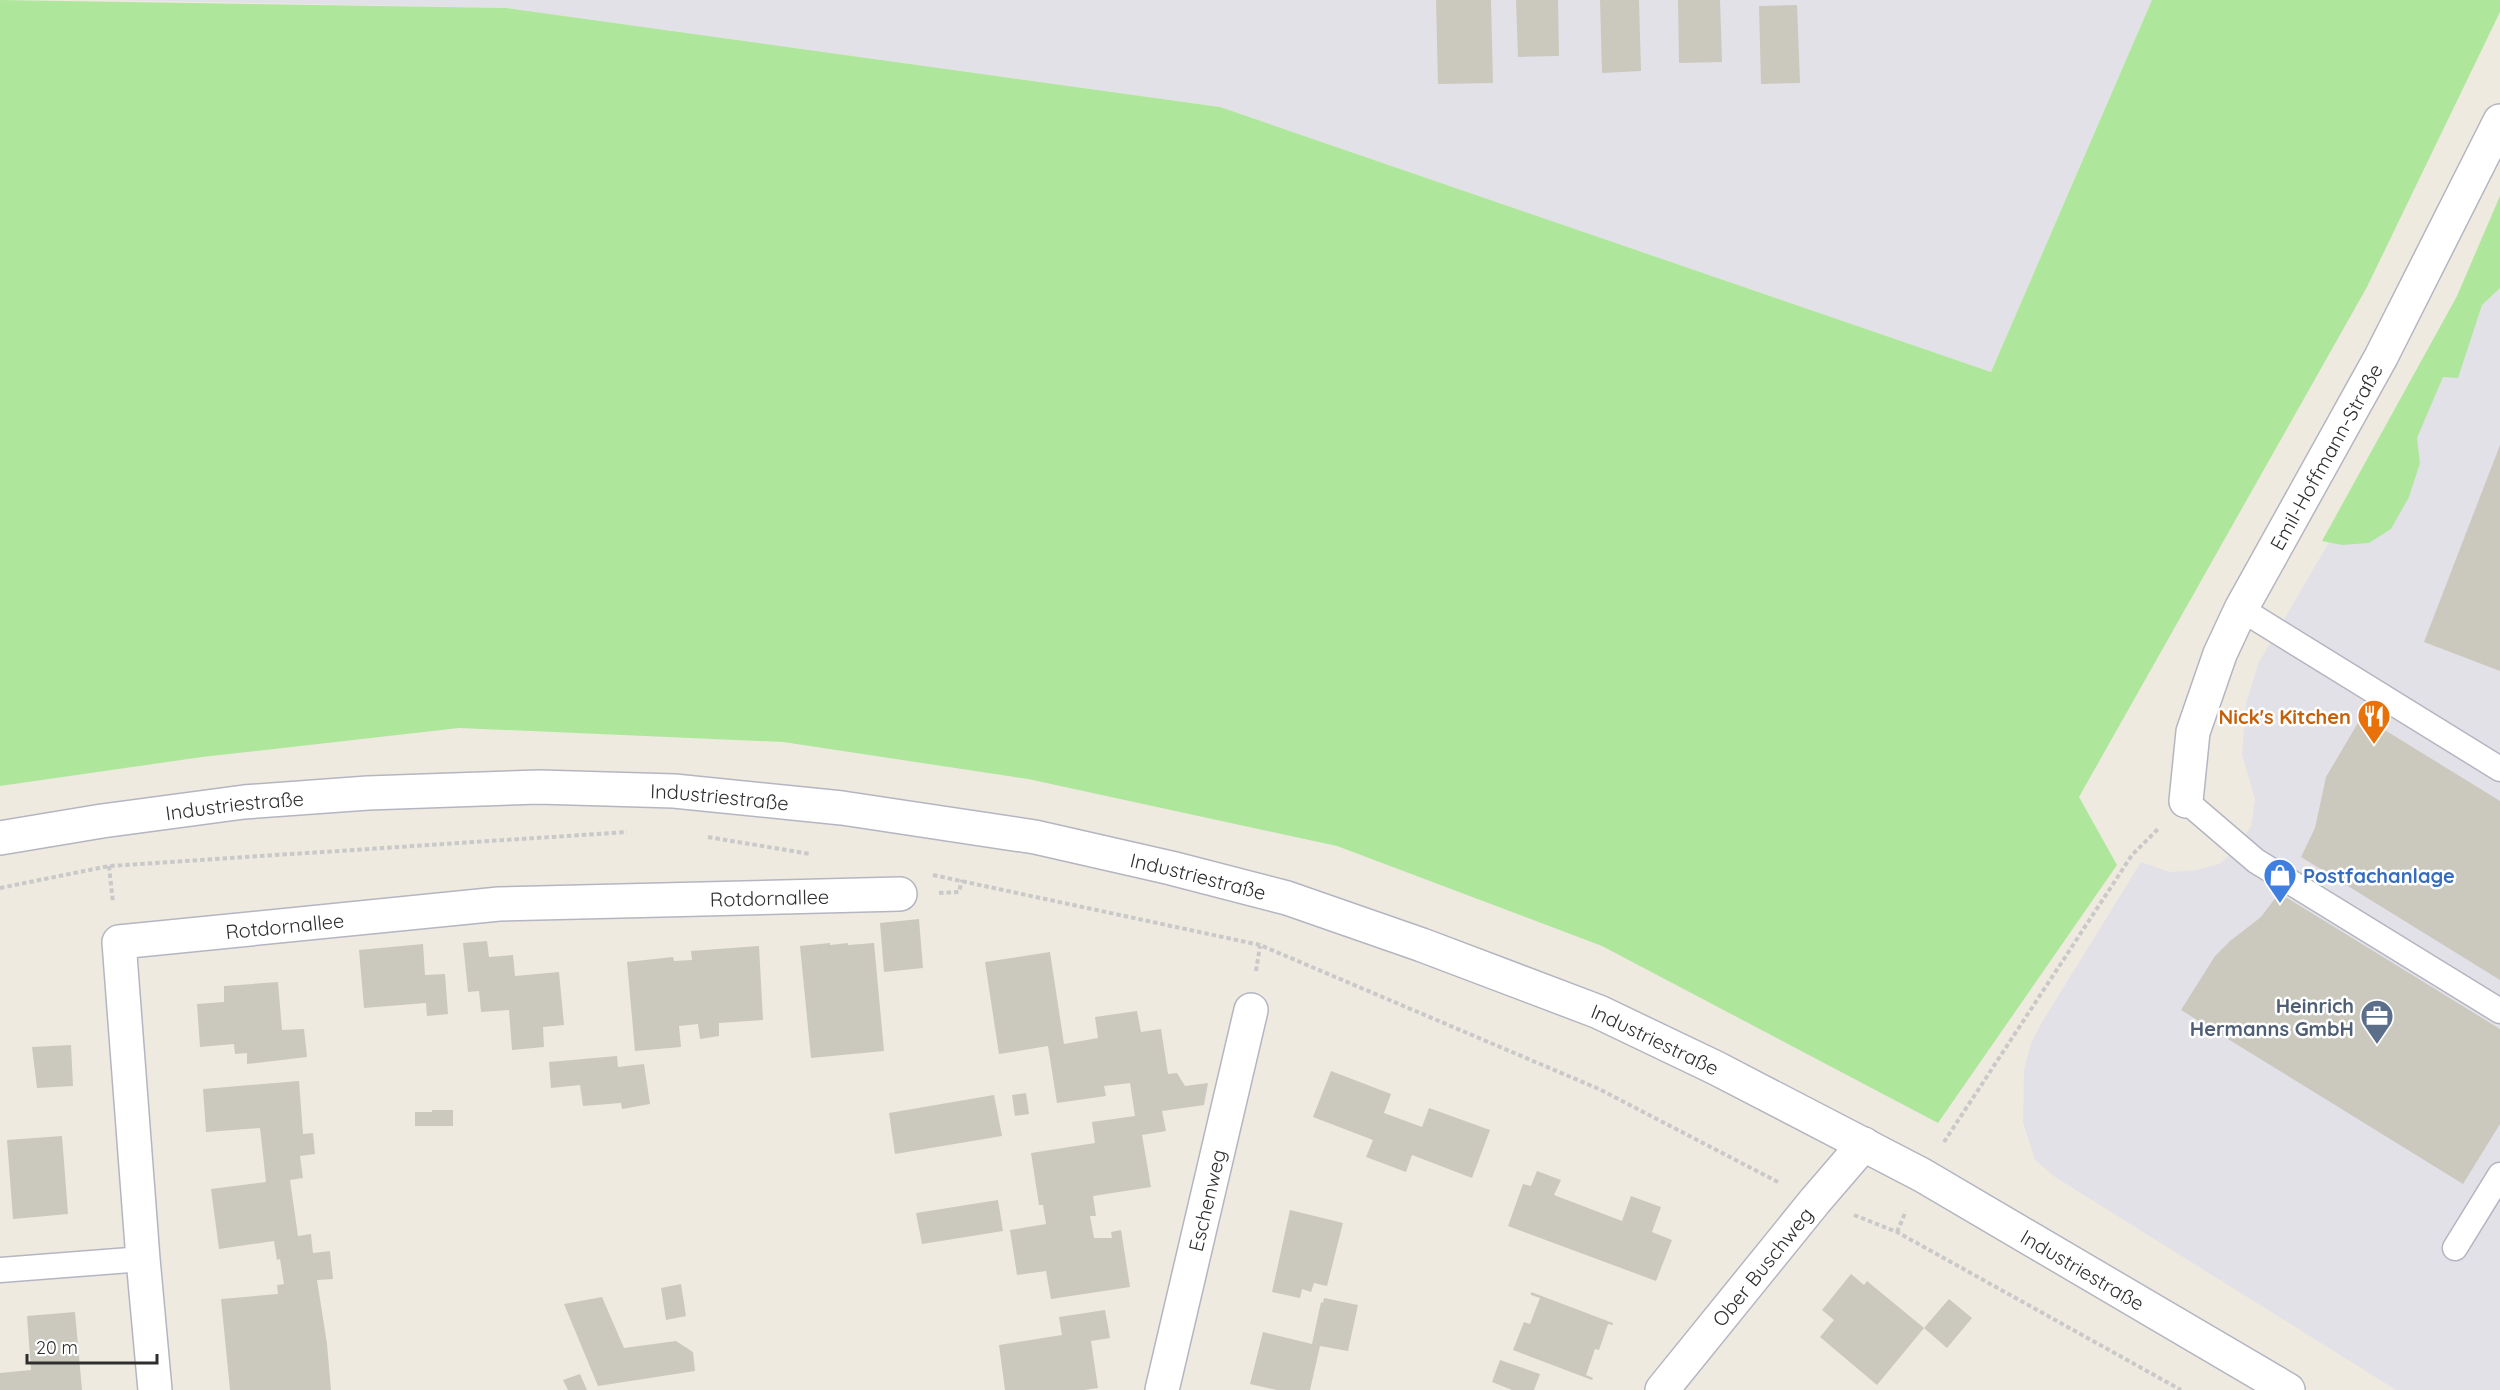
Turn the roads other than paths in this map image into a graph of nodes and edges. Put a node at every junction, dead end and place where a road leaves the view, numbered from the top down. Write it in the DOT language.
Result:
graph roads {
  1 [pos="2500,121"];
  2 [pos="2241,609"];
  3 [pos="2500,769"];
  4 [pos="2186,801"];
  5 [pos="0,838"];
  6 [pos="900,894"];
  7 [pos="1251,1010"];
  8 [pos="2500,1011"];
  9 [pos="1864,1144"];
  10 [pos="2500,1175"];
  11 [pos="2455,1248"];
  12 [pos="143,1258"];
  13 [pos="0,1270"];
  14 [pos="155,1390"];
  15 [pos="1162,1390"];
  16 [pos="1662,1390"];
  17 [pos="2288,1390"];
  1 -- 2 [label="street, Emil-Hoffmann-Straße"];
  2 -- 3 [label="lane"];
  2 -- 4 [label="street, Emil-Hoffmann-Straße"];
  4 -- 8 [label="lane"];
  5 -- 9 [label="street, Industriestraße"];
  6 -- 12 [label="street, Rotdornallee"];
  7 -- 15 [label="street, Eschenweg"];
  9 -- 16 [label="street, Ober Buschweg"];
  9 -- 17 [label="street, Industriestraße"];
  10 -- 11 [label="lane"];
  12 -- 13 [label="lane"];
  12 -- 14 [label="street, Rotdornallee"];
}
